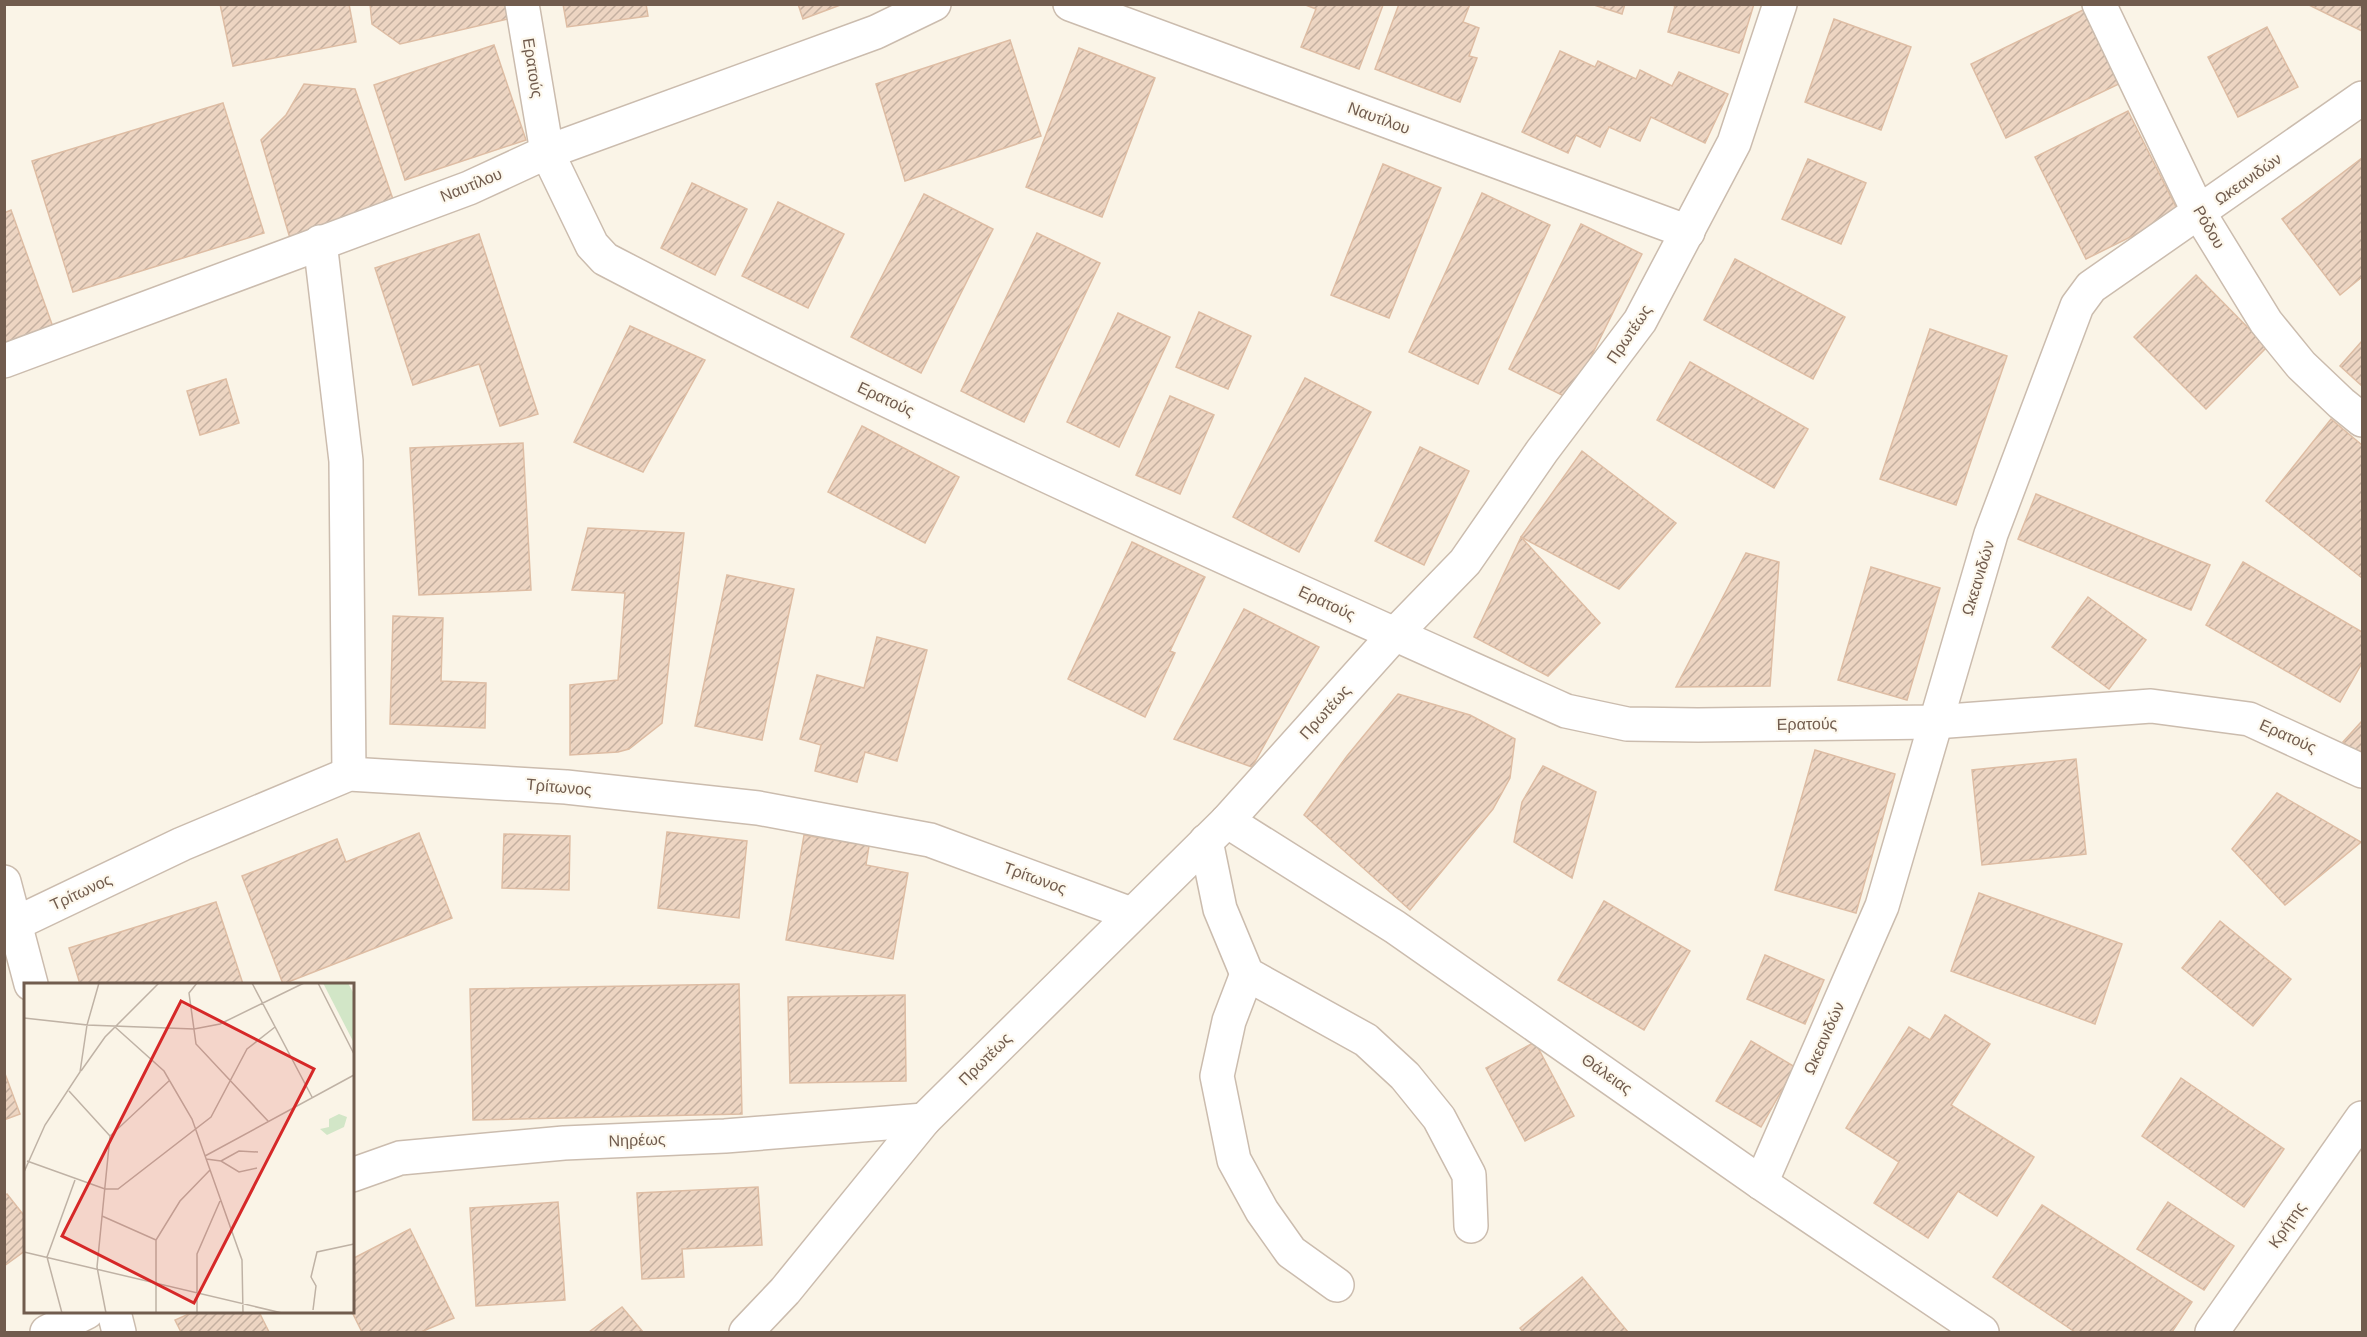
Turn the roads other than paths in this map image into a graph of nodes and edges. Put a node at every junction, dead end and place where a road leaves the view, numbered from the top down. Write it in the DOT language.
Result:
graph roads {
  1 [pos="522,4"];
  2 [pos="934,4"];
  3 [pos="1070,4"];
  4 [pos="1779,4"];
  5 [pos="2099,4"];
  6 [pos="2362,98"];
  7 [pos="547,152"];
  8 [pos="2199,213"];
  9 [pos="1688,232"];
  10 [pos="320,242"];
  11 [pos="4,361"];
  12 [pos="2362,420"];
  13 [pos="1395,634"];
  14 [pos="1935,722"];
  15 [pos="2362,771"];
  16 [pos="349,774"];
  17 [pos="1217,831"];
  18 [pos="4,882"];
  19 [pos="1131,914"];
  20 [pos="10,926"];
  21 [pos="1247,975"];
  22 [pos="31,983"];
  23 [pos="2362,1118"];
  24 [pos="924,1120"];
  25 [pos="354,1175"];
  26 [pos="1761,1183"];
  27 [pos="1471,1226"];
  28 [pos="1337,1285"];
  29 [pos="83,1313"];
  30 [pos="114,1313"];
  31 [pos="47,1332"];
  32 [pos="119,1332"];
  33 [pos="746,1332"];
  34 [pos="1982,1332"];
  35 [pos="2212,1332"];
  1 -- 7 [label="street, Ερατούς"];
  2 -- 7 [label="street, Ναυτίλου"];
  3 -- 9 [label="street, Ναυτίλου"];
  4 -- 9 [label="street, Πρωτέως"];
  5 -- 8 [label="street, Ρόδου"];
  6 -- 8 [label="street, Ωκεανιδών"];
  7 -- 10 [label="street, Ναυτίλου"];
  7 -- 13 [label="street, Ερατούς"];
  8 -- 12 [label="street, Ρόδου"];
  8 -- 14 [label="street, Ωκεανιδών"];
  9 -- 13 [label="street, Πρωτέως"];
  10 -- 11 [label="street, Ναυτίλου"];
  10 -- 16 [label="street"];
  13 -- 14 [label="street, Ερατούς"];
  13 -- 17 [label="street, Πρωτέως"];
  14 -- 15 [label="street, Ερατούς"];
  14 -- 26 [label="street, Ωκεανιδών"];
  16 -- 19 [label="street, Τρίτωνος"];
  16 -- 20 [label="street, Τρίτωνος"];
  17 -- 19 [label="street, Πρωτέως"];
  17 -- 21 [label="street"];
  17 -- 26 [label="street, Θάλειας"];
  18 -- 20 [label="street"];
  19 -- 24 [label="street, Πρωτέως"];
  20 -- 22 [label="street"];
  21 -- 27 [label="street"];
  21 -- 28 [label="street"];
  23 -- 35 [label="street, Κρήτης"];
  24 -- 25 [label="street, Νηρέως"];
  24 -- 33 [label="street, Πρωτέως"];
  26 -- 34 [label="street, Θάλειας"];
  29 -- 31 [label="street"];
  30 -- 32 [label="street"];
}
